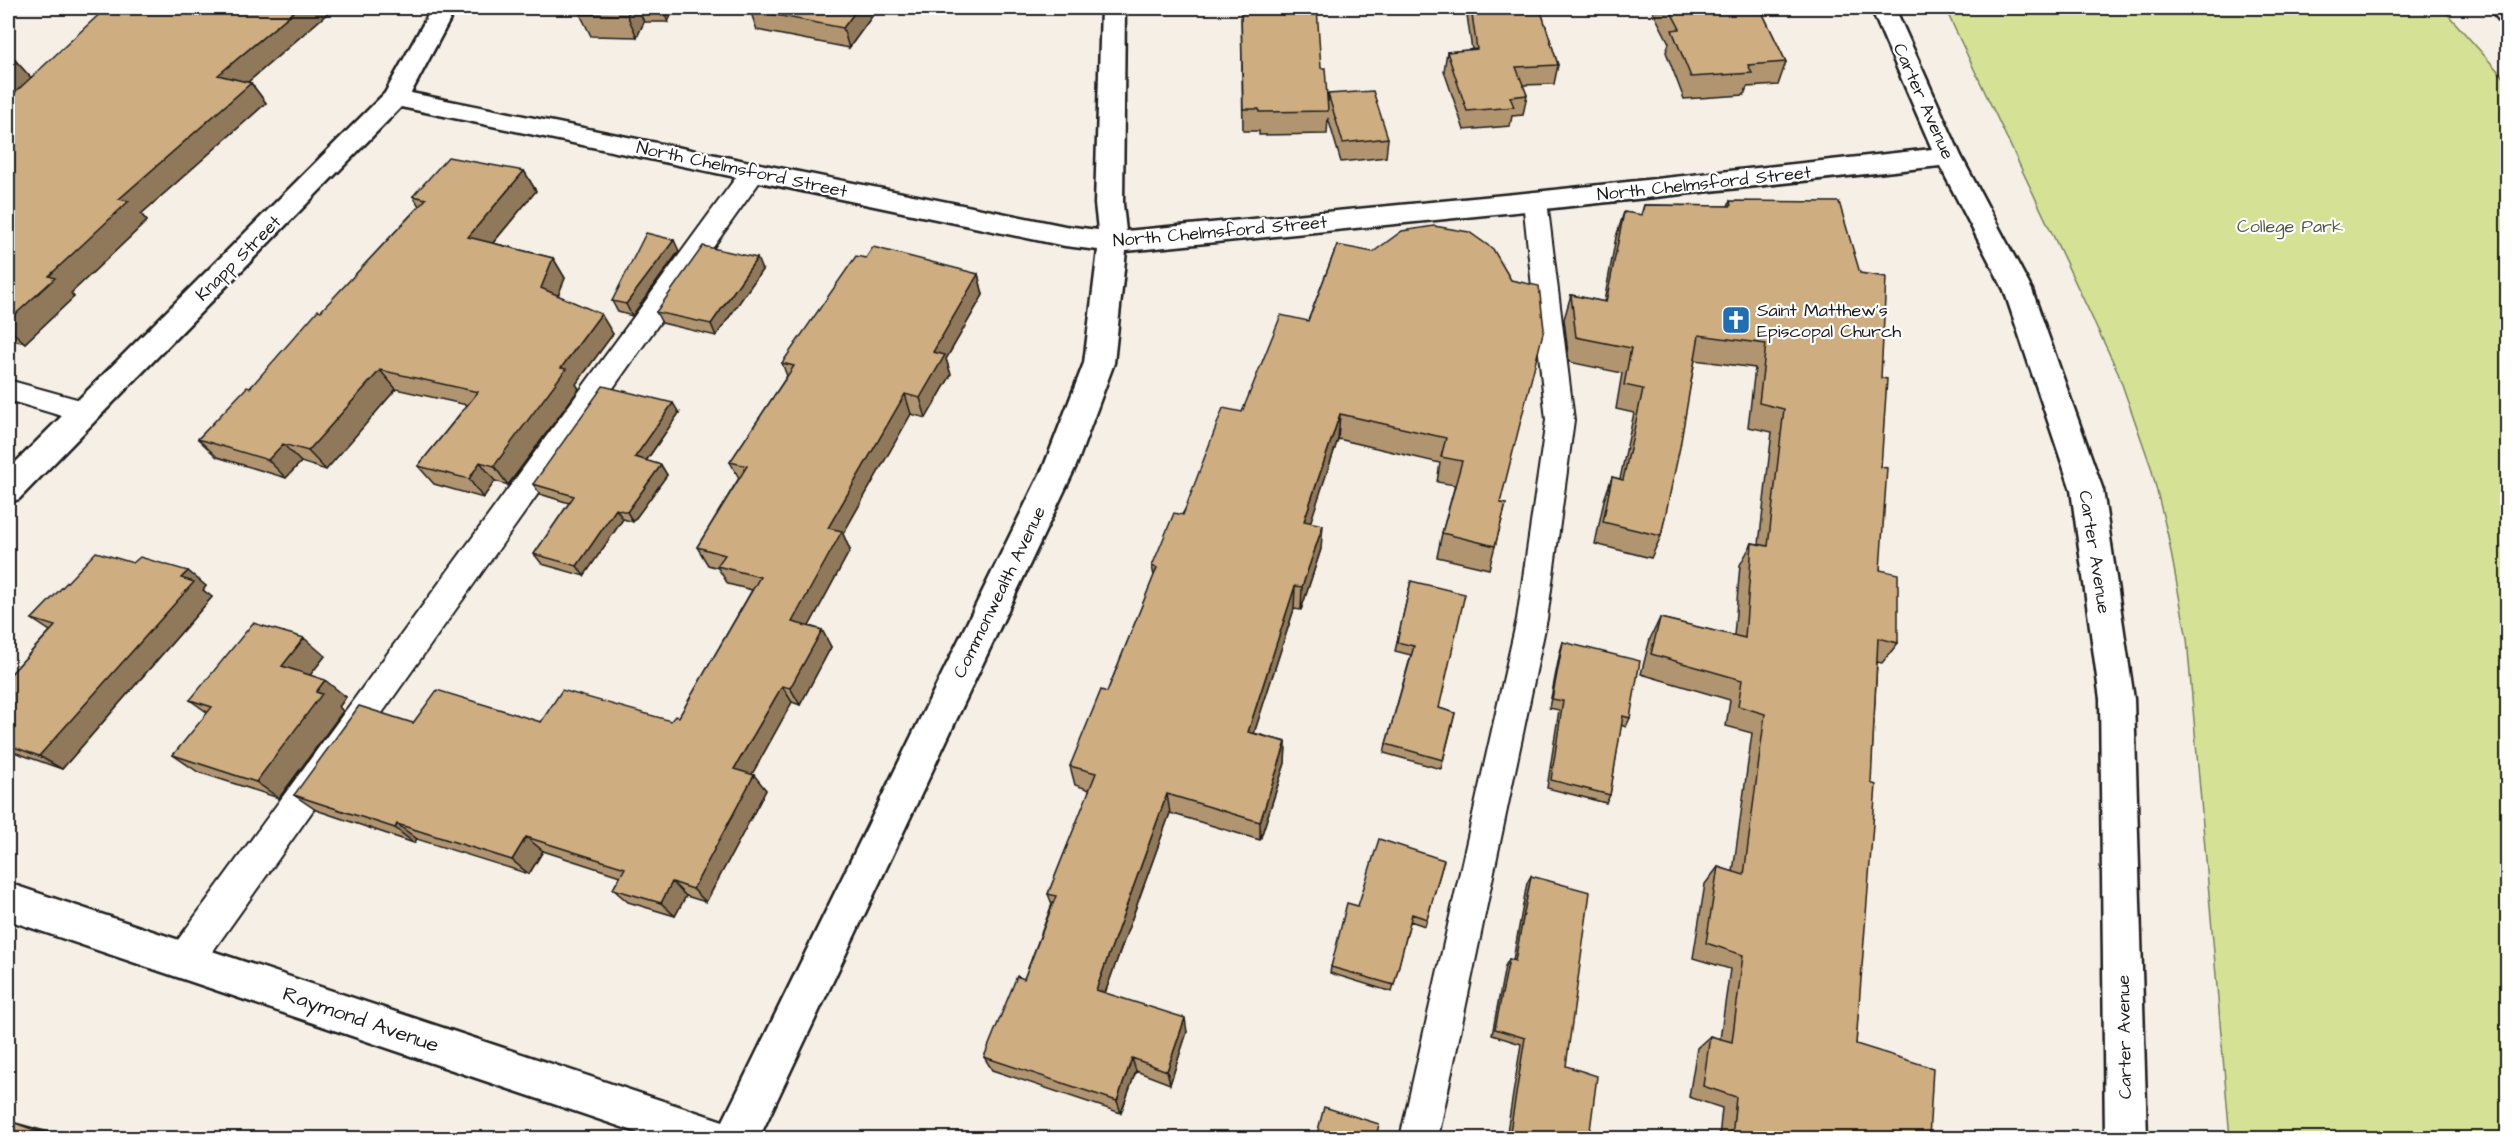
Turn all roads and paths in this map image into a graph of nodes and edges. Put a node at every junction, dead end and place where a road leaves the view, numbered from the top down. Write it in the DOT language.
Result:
graph roads {
  1 [pos="444,8"];
  2 [pos="1113,8"];
  3 [pos="1882,8"];
  4 [pos="2501,8"];
  5 [pos="2508,15"];
  6 [pos="395,98"];
  7 [pos="1948,156"];
  8 [pos="754,171"];
  9 [pos="1534,201"];
  10 [pos="1113,242"];
  11 [pos="8,390"];
  12 [pos="85,412"];
  13 [pos="8,490"];
  14 [pos="8,902"];
  15 [pos="185,960"];
  16 [pos="714,1138"];
  17 [pos="737,1138"];
  18 [pos="1419,1138"];
  19 [pos="2126,1138"];
  1 -- 6 [label="street, Knapp Street"];
  2 -- 10 [label="street, Commonwealth Avenue"];
  3 -- 7 [label="street, Carter Avenue"];
  4 -- 5 [label="street"];
  6 -- 8 [label="street, North Chelmsford Street"];
  6 -- 12 [label="street, Knapp Street"];
  7 -- 9 [label="street, North Chelmsford Street"];
  7 -- 19 [label="street, Carter Avenue"];
  8 -- 10 [label="street, North Chelmsford Street"];
  8 -- 15 [label="lane"];
  9 -- 10 [label="street, North Chelmsford Street"];
  9 -- 18 [label="lane"];
  10 -- 17 [label="street, Commonwealth Avenue"];
  11 -- 12 [label="lane"];
  12 -- 13 [label="street, Knapp Street"];
  14 -- 15 [label="street, Raymond Avenue"];
  15 -- 16 [label="street, Raymond Avenue"];
}
